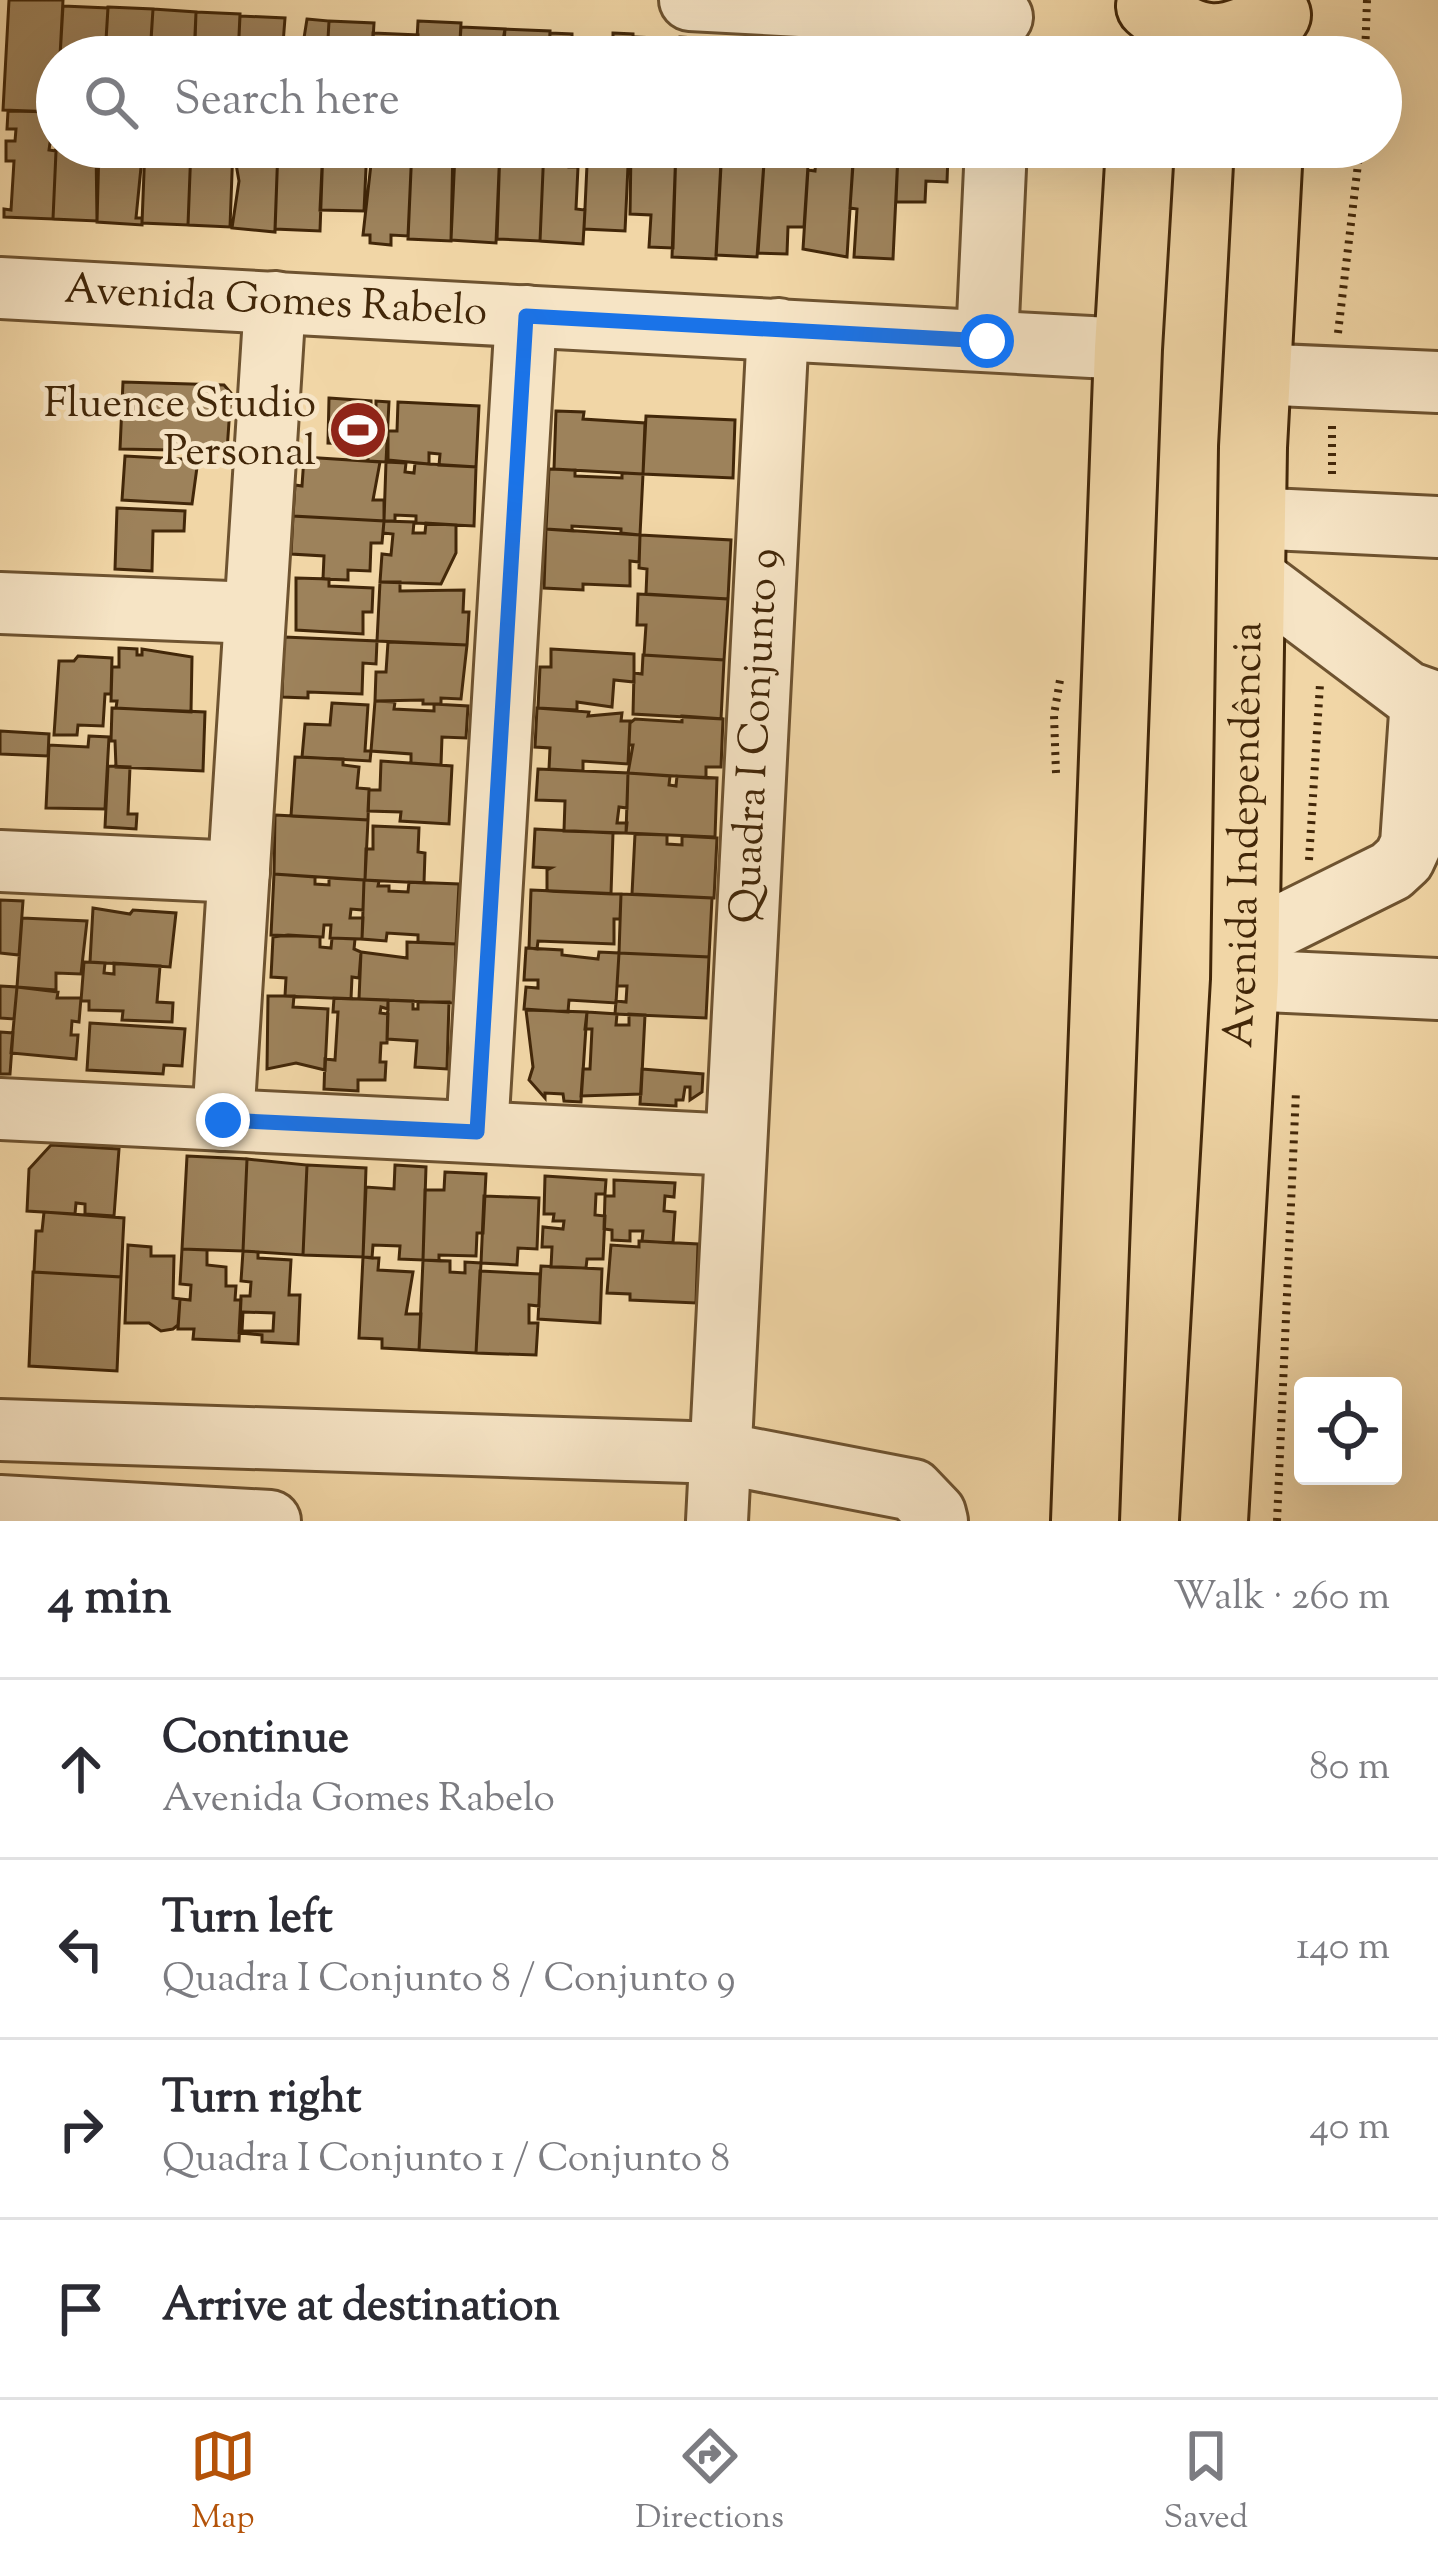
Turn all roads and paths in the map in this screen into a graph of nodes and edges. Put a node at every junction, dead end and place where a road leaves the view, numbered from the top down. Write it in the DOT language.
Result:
graph roads {
  1 [pos="690,0"];
  2 [pos="1367,0"];
  3 [pos="1149,21"];
  4 [pos="1277,24"];
  5 [pos="1002,25"];
  6 [pos="1198,36"];
  7 [pos="1235,36"];
  8 [pos="1366,36"];
  9 [pos="995,168"];
  10 [pos="1139,168"];
  11 [pos="1268,168"];
  12 [pos="1357,168"];
  13 [pos="0,288"];
  14 [pos="274,302"];
  15 [pos="526,316"];
  16 [pos="778,329"];
  17 [pos="987,341"];
  18 [pos="1128,349"];
  19 [pos="1255,374"];
  20 [pos="1332,377"];
  21 [pos="1438,382"];
  22 [pos="1332,521"];
  23 [pos="1438,527"];
  24 [pos="1250,546"];
  25 [pos="0,603"];
  26 [pos="255,613"];
  27 [pos="1324,629"];
  28 [pos="1429,701"];
  29 [pos="1426,806"];
  30 [pos="0,861"];
  31 [pos="239,872"];
  32 [pos="1305,912"];
  33 [pos="1245,962"];
  34 [pos="1438,989"];
  35 [pos="1296,1076"];
  36 [pos="0,1109"];
  37 [pos="223,1120"];
  38 [pos="477,1132"];
  39 [pos="736,1145"];
  40 [pos="0,1430"];
  41 [pos="721,1453"];
  42 [pos="0,1506"];
  43 [pos="270,1521"];
  44 [pos="717,1521"];
  45 [pos="937,1521"];
  46 [pos="1084,1521"];
  47 [pos="1214,1521"];
  48 [pos="1277,1521"];
  1 -- 5 [label="street"];
  2 -- 8 [label="path"];
  3 -- 6 [label="main road"];
  4 -- 7 [label="main road"];
  9 -- 17 [label="street"];
  10 -- 18 [label="main road"];
  11 -- 19 [label="main road, Avenida Independência"];
  12 -- 20 [label="path"];
  13 -- 14 [label="street, Avenida Gomes Rabelo"];
  14 -- 15 [label="street, Avenida Gomes Rabelo"];
  14 -- 26 [label="street"];
  15 -- 16 [label="street, Avenida Gomes Rabelo"];
  15 -- 38 [label="street"];
  16 -- 17 [label="street, Avenida Gomes Rabelo"];
  16 -- 39 [label="street, Quadra I Conjunto 9"];
  17 -- 18 [label="street, Avenida Gomes Rabelo"];
  18 -- 46 [label="main road"];
  19 -- 20 [label="street"];
  19 -- 24 [label="main road, Avenida Independência"];
  20 -- 21 [label="street"];
  20 -- 22 [label="path"];
  22 -- 23 [label="street"];
  22 -- 24 [label="street"];
  24 -- 27 [label="street"];
  24 -- 33 [label="main road, Avenida Independência"];
  25 -- 26 [label="street"];
  26 -- 31 [label="street"];
  27 -- 28 [label="street"];
  27 -- 32 [label="path"];
  28 -- 29 [label="street"];
  29 -- 32 [label="street"];
  30 -- 31 [label="street"];
  31 -- 37 [label="street"];
  32 -- 33 [label="street"];
  33 -- 34 [label="street"];
  33 -- 47 [label="main road, Avenida Independência"];
  35 -- 48 [label="path"];
  36 -- 37 [label="street"];
  37 -- 38 [label="street"];
  38 -- 39 [label="street"];
  39 -- 41 [label="street, Quadra I Conjunto 9"];
  40 -- 41 [label="street"];
  41 -- 44 [label="street, Quadra I Conjunto 9"];
  41 -- 45 [label="street"];
  42 -- 43 [label="street"];
}
